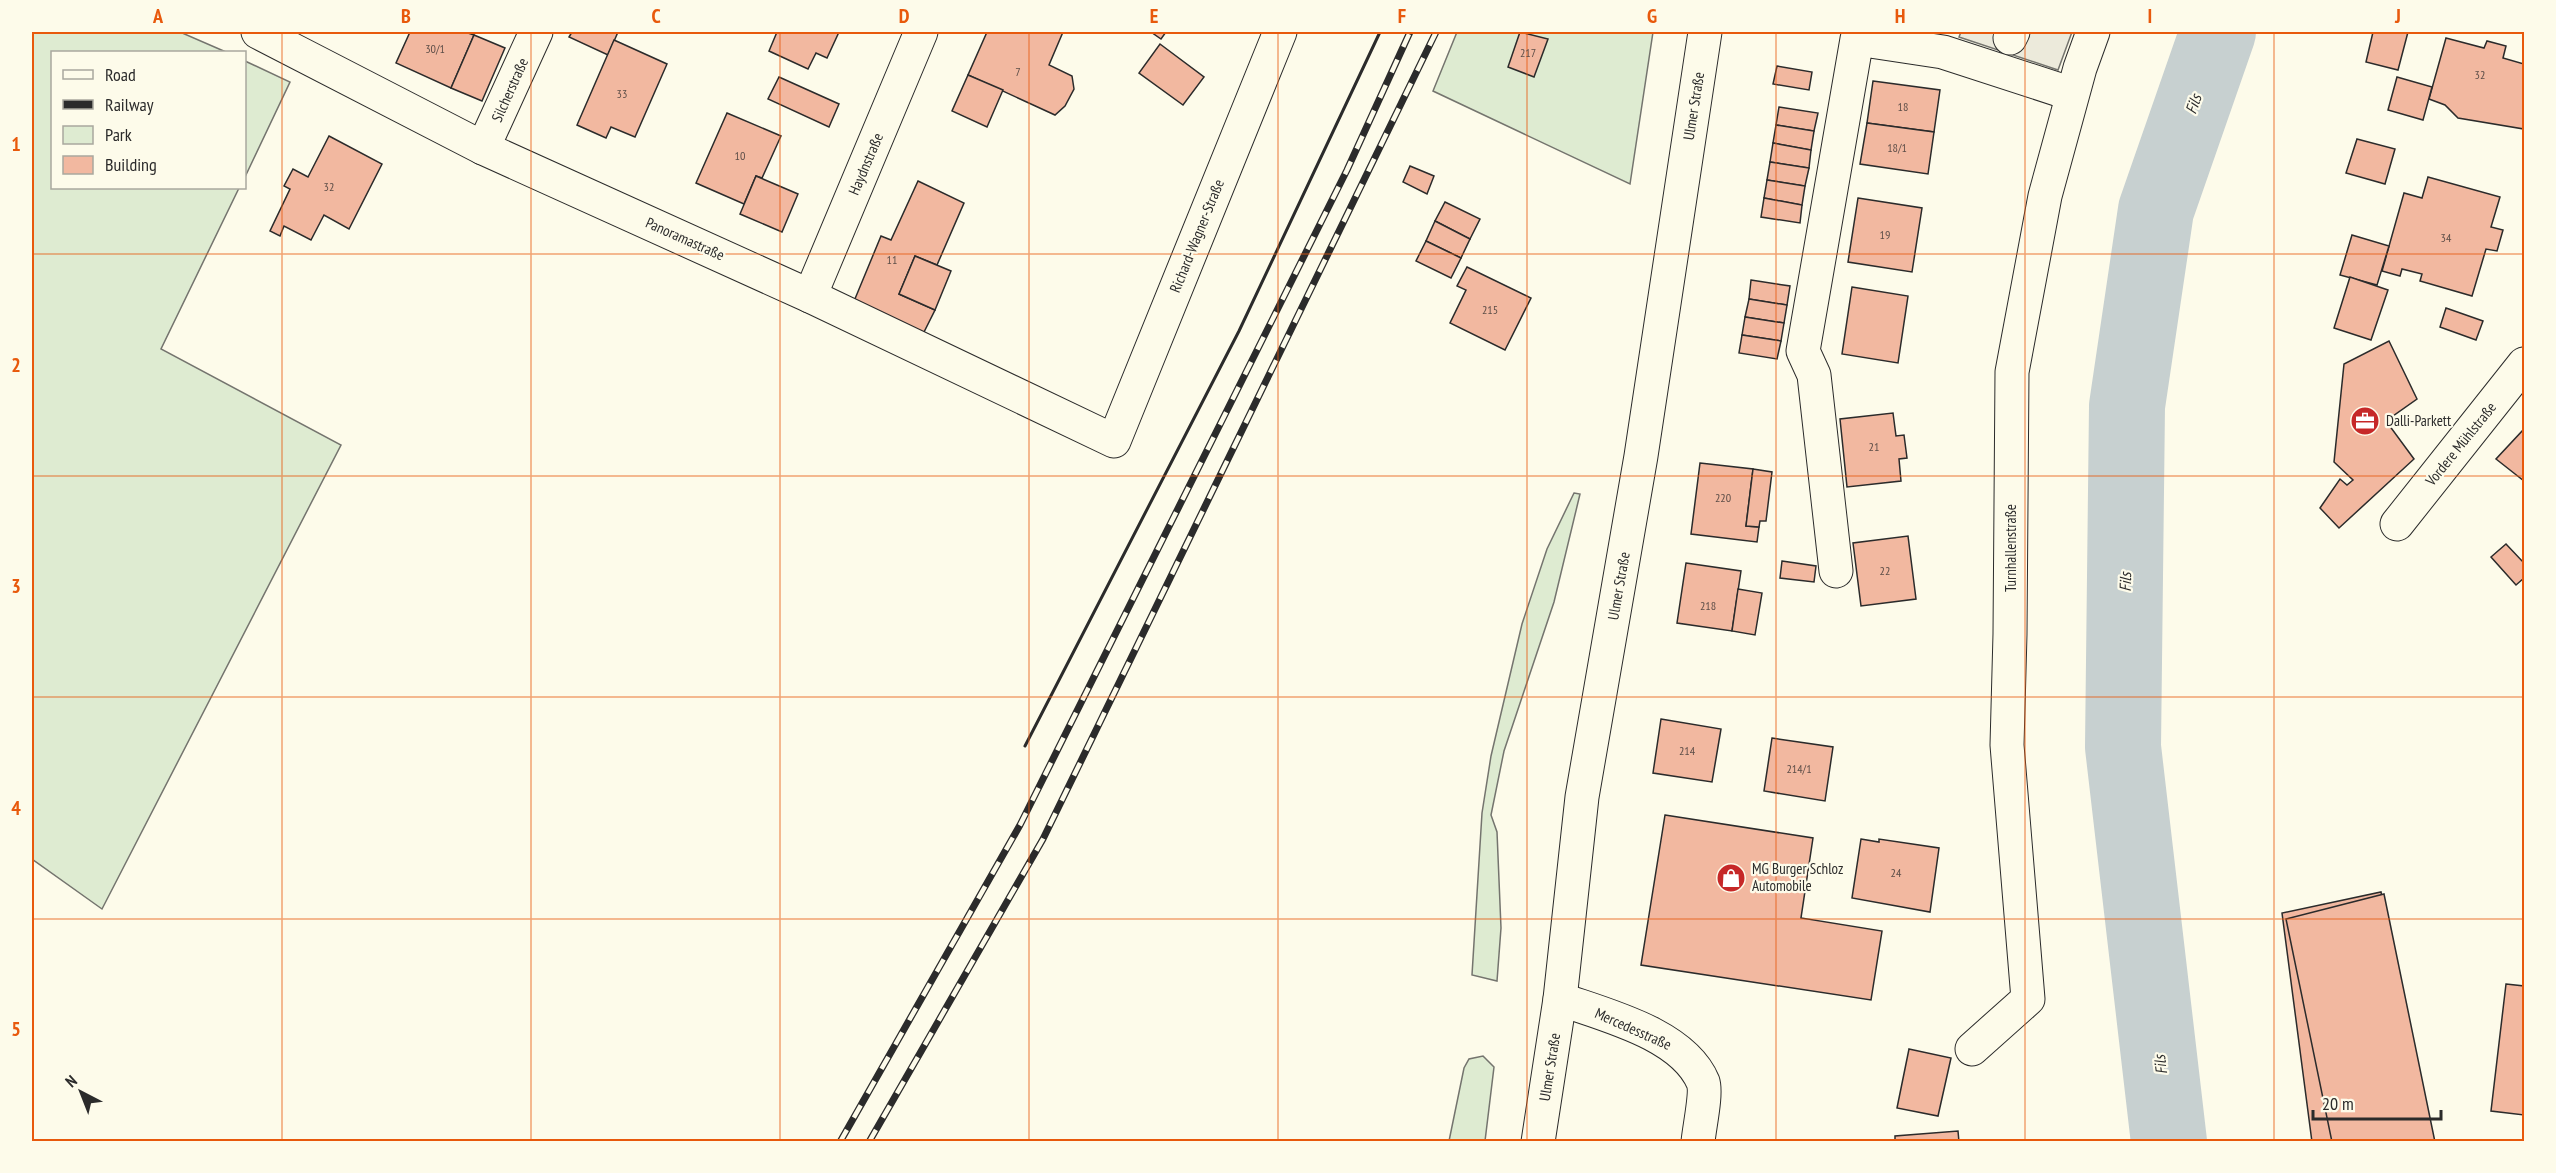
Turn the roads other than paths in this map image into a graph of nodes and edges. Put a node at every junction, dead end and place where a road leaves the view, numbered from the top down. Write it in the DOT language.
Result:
graph roads {
  1 [pos="258,32"];
  2 [pos="536,32"];
  3 [pos="921,32"];
  4 [pos="1280,32"];
  5 [pos="1705,32"];
  6 [pos="2094,32"];
  7 [pos="2073,94"];
  8 [pos="483,148"];
  9 [pos="810,296"];
  10 [pos="2524,364"];
  11 [pos="1114,441"];
  12 [pos="2397,524"];
  13 [pos="1836,571"];
  14 [pos="1560,999"];
  15 [pos="1972,1049"];
  16 [pos="1538,1142"];
  17 [pos="1698,1142"];
  1 -- 8 [label="street, Panoramastraße"];
  2 -- 8 [label="street, Silcherstraße"];
  3 -- 9 [label="street, Haydnstraße"];
  4 -- 11 [label="street, Richard-Wagner-Straße"];
  5 -- 14 [label="street, Ulmer Straße"];
  6 -- 7 [label="street, Turnhallenstraße"];
  7 -- 13 [label="street"];
  7 -- 15 [label="street, Turnhallenstraße"];
  8 -- 9 [label="street, Panoramastraße"];
  9 -- 11 [label="street, Panoramastraße"];
  10 -- 12 [label="street, Vordere Mühlstraße"];
  14 -- 16 [label="street, Ulmer Straße"];
  14 -- 17 [label="street, Mercedesstraße"];
}
